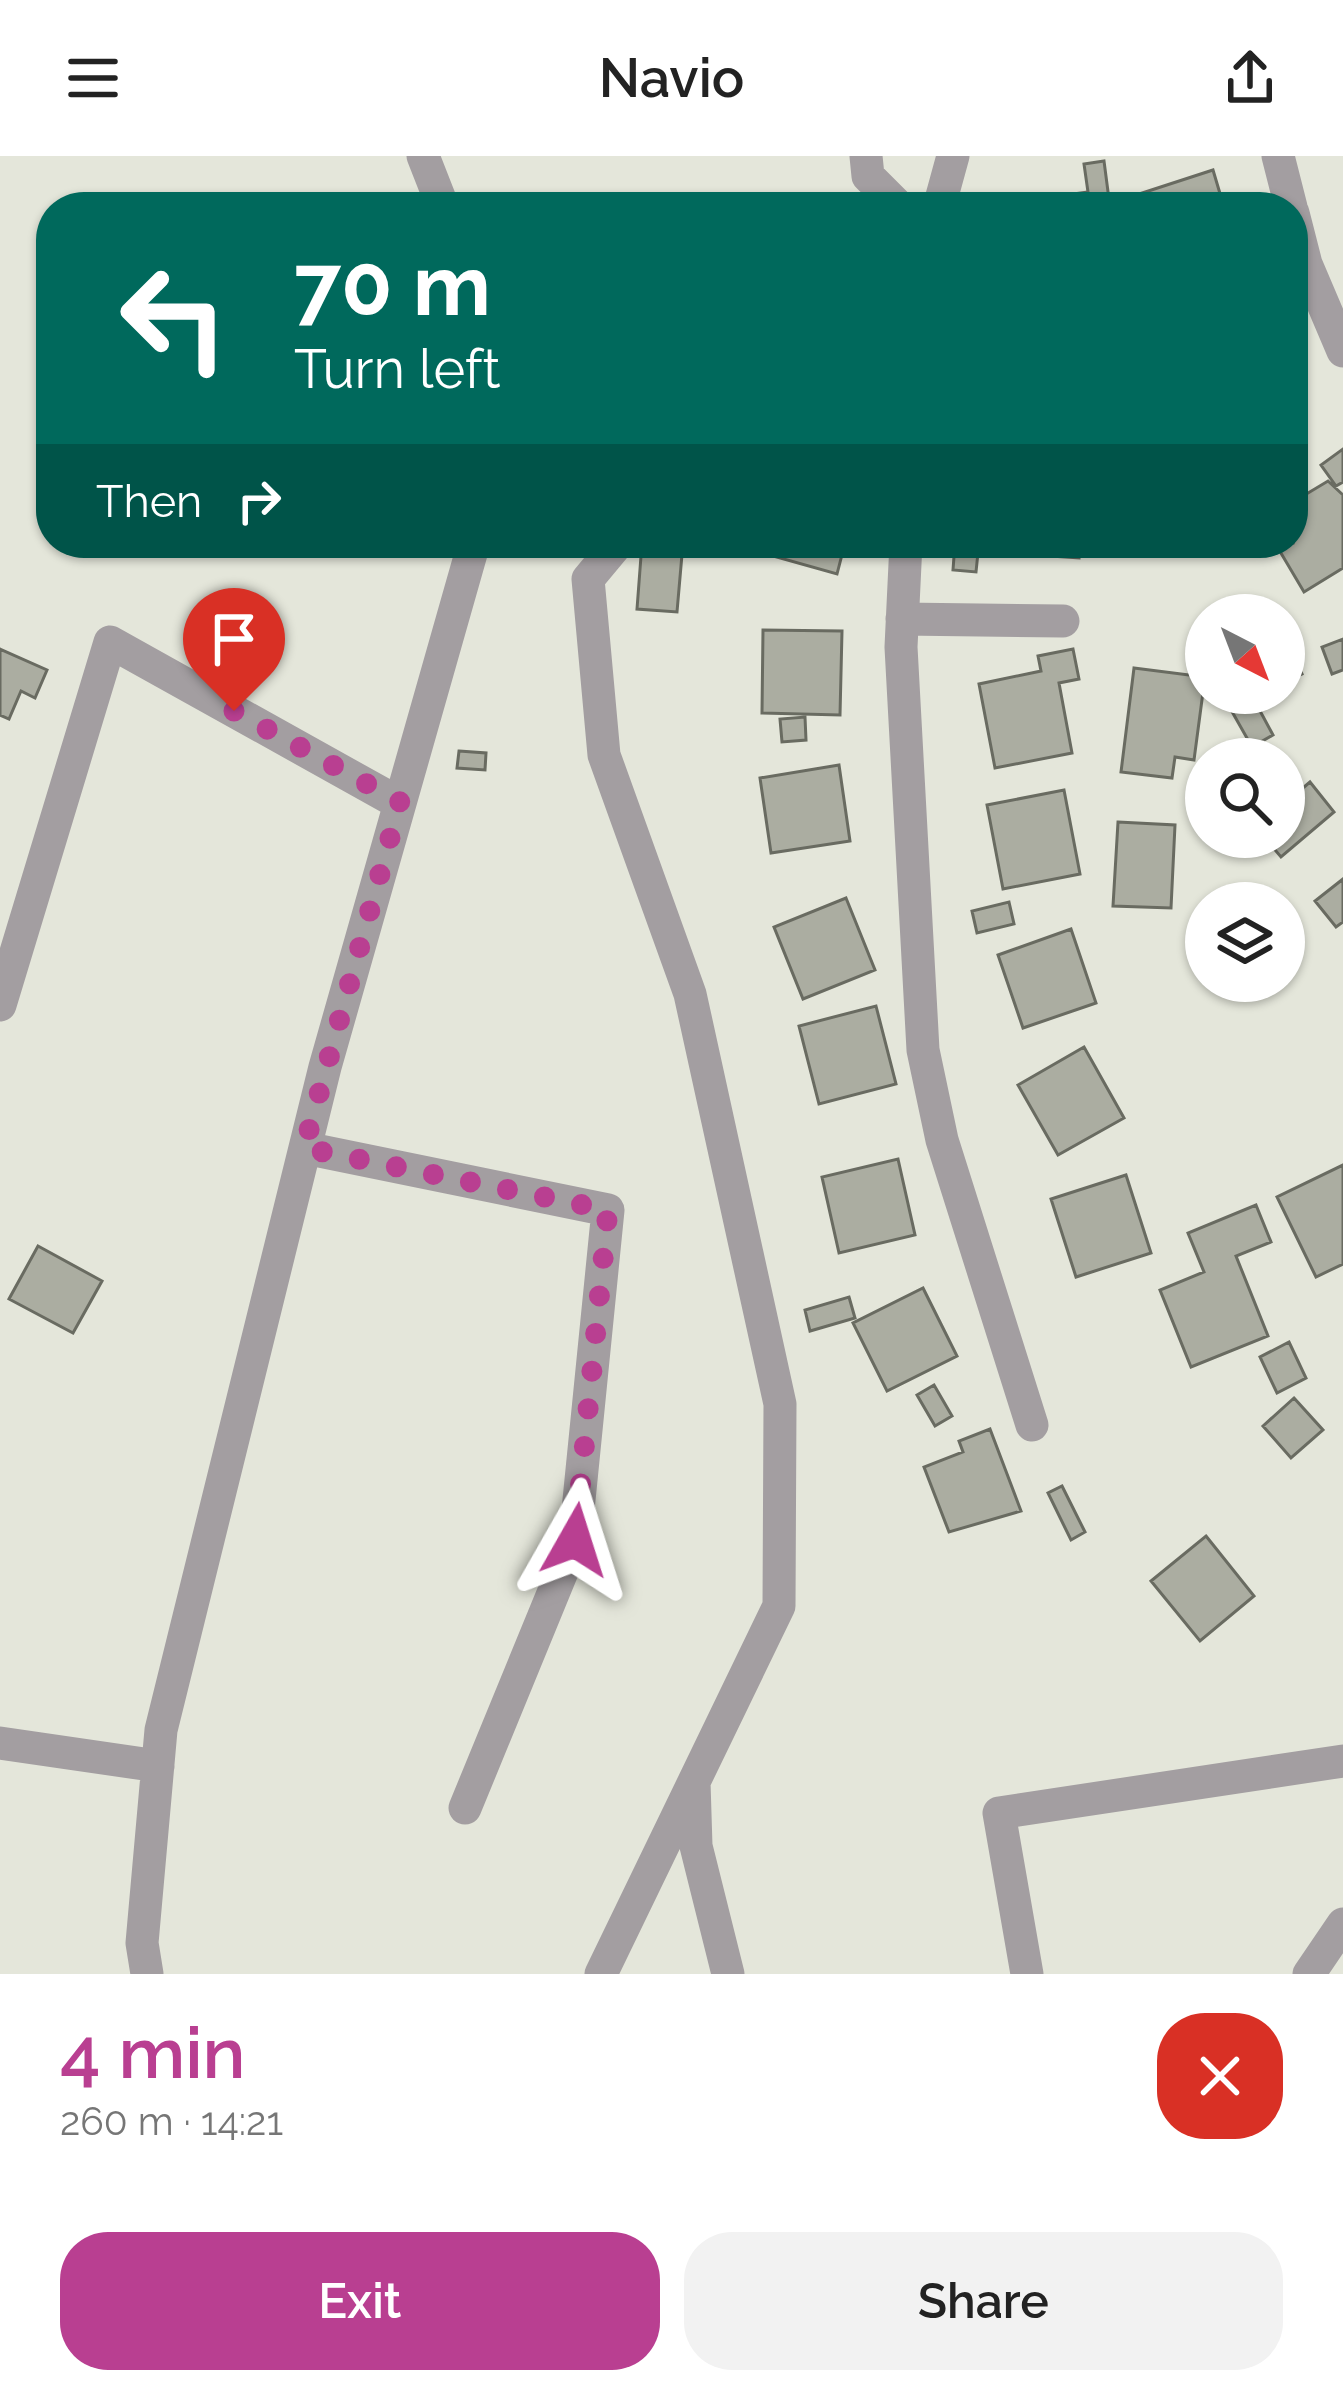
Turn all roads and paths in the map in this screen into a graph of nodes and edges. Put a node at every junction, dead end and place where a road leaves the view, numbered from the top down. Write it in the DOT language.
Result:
graph roads {
  1 [pos="423,156"];
  2 [pos="866,156"];
  3 [pos="953,156"];
  4 [pos="1278,156"];
  5 [pos="437,192"];
  6 [pos="884,192"];
  7 [pos="943,192"];
  8 [pos="1287,192"];
  9 [pos="1308,269"];
  10 [pos="1343,351"];
  11 [pos="469,558"];
  12 [pos="606,558"];
  13 [pos="905,558"];
  14 [pos="902,619"];
  15 [pos="1063,621"];
  16 [pos="400,802"];
  17 [pos="0,1006"];
  18 [pos="304,1148"];
  19 [pos="1032,1425"];
  20 [pos="0,1743"];
  21 [pos="1343,1761"];
  22 [pos="158,1766"];
  23 [pos="694,1778"];
  24 [pos="465,1808"];
  25 [pos="1343,1924"];
  26 [pos="147,1974"];
  27 [pos="601,1974"];
  28 [pos="728,1974"];
  29 [pos="1027,1974"];
  30 [pos="1309,1974"];
  1 -- 5 [label="street"];
  2 -- 6 [label="street"];
  3 -- 7 [label="street"];
  4 -- 8 [label="street"];
  9 -- 10 [label="street"];
  11 -- 16 [label="street"];
  12 -- 23 [label="street"];
  13 -- 14 [label="street"];
  14 -- 15 [label="street"];
  14 -- 19 [label="street"];
  16 -- 17 [label="street"];
  16 -- 18 [label="street"];
  18 -- 22 [label="street"];
  18 -- 24 [label="street"];
  20 -- 22 [label="street"];
  21 -- 29 [label="street"];
  22 -- 26 [label="street"];
  23 -- 27 [label="street"];
  23 -- 28 [label="street"];
  25 -- 30 [label="street"];
}
